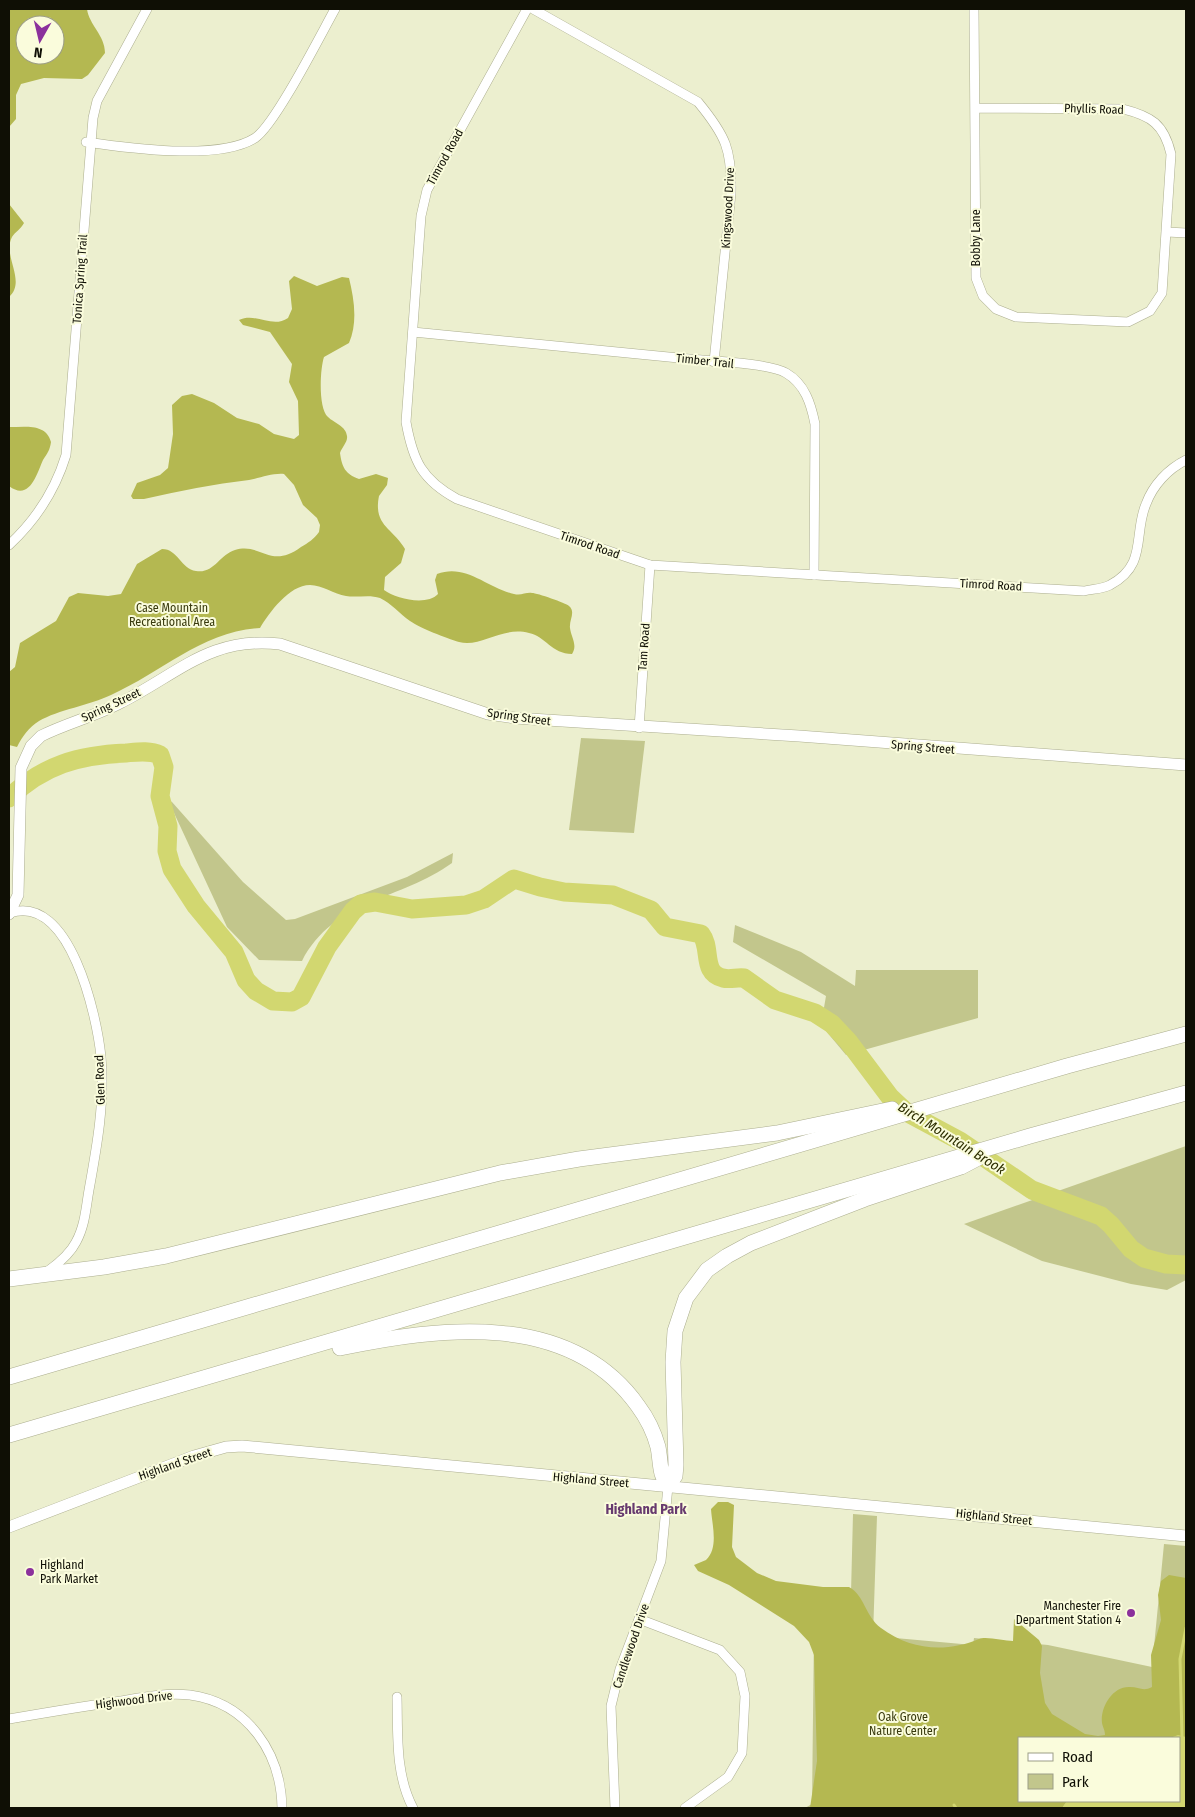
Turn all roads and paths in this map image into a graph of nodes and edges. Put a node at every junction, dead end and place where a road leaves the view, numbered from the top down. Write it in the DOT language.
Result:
graph roads {
  1 [pos="148,9"];
  2 [pos="335,9"];
  3 [pos="527,9"];
  4 [pos="533,9"];
  5 [pos="974,9"];
  6 [pos="976,108"];
  7 [pos="88,143"];
  8 [pos="1167,232"];
  9 [pos="1186,233"];
  10 [pos="413,332"];
  11 [pos="714,362"];
  12 [pos="1186,460"];
  13 [pos="9,545"];
  14 [pos="650,565"];
  15 [pos="814,575"];
  16 [pos="639,728"];
  17 [pos="1186,765"];
  18 [pos="10,914"];
  19 [pos="1186,1034"];
  20 [pos="1186,1093"];
  21 [pos="931,1106"];
  22 [pos="920,1174"];
  23 [pos="41,1275"];
  24 [pos="9,1279"];
  25 [pos="279,1357"];
  26 [pos="9,1377"];
  27 [pos="9,1435"];
  28 [pos="668,1486"];
  29 [pos="9,1526"];
  30 [pos="1186,1536"];
  31 [pos="639,1619"];
  32 [pos="397,1697"];
  33 [pos="9,1719"];
  34 [pos="282,1808"];
  35 [pos="413,1808"];
  36 [pos="615,1808"];
  37 [pos="684,1808"];
  1 -- 7 [label="street, Tonica Spring Trail"];
  2 -- 7 [label="street"];
  3 -- 10 [label="street, Timrod Road"];
  4 -- 11 [label="street, Kingswood Drive"];
  5 -- 6 [label="street, Bobby Lane"];
  6 -- 8 [label="street, Phyllis Road"];
  6 -- 8 [label="street, Bobby Lane"];
  7 -- 13 [label="street, Tonica Spring Trail"];
  8 -- 9 [label="street"];
  10 -- 11 [label="street, Timber Trail"];
  10 -- 14 [label="street, Timrod Road"];
  11 -- 15 [label="street, Timber Trail"];
  12 -- 15 [label="street, Timrod Road"];
  14 -- 15 [label="street, Timrod Road"];
  14 -- 16 [label="street, Tam Road"];
  16 -- 17 [label="street, Spring Street"];
  16 -- 18 [label="street, Spring Street"];
  18 -- 23 [label="street, Glen Road"];
  19 -- 21 [label="highway"];
  20 -- 22 [label="highway"];
  21 -- 23 [label="highway"];
  21 -- 26 [label="highway"];
  22 -- 25 [label="highway"];
  22 -- 28 [label="highway"];
  23 -- 24 [label="highway"];
  25 -- 27 [label="highway"];
  25 -- 28 [label="highway"];
  28 -- 29 [label="street, Highland Street"];
  28 -- 30 [label="street, Highland Street"];
  28 -- 31 [label="street, Candlewood Drive"];
  31 -- 36 [label="street, Candlewood Drive"];
  31 -- 37 [label="street"];
  32 -- 35 [label="street"];
  33 -- 34 [label="street, Highwood Drive"];
}
